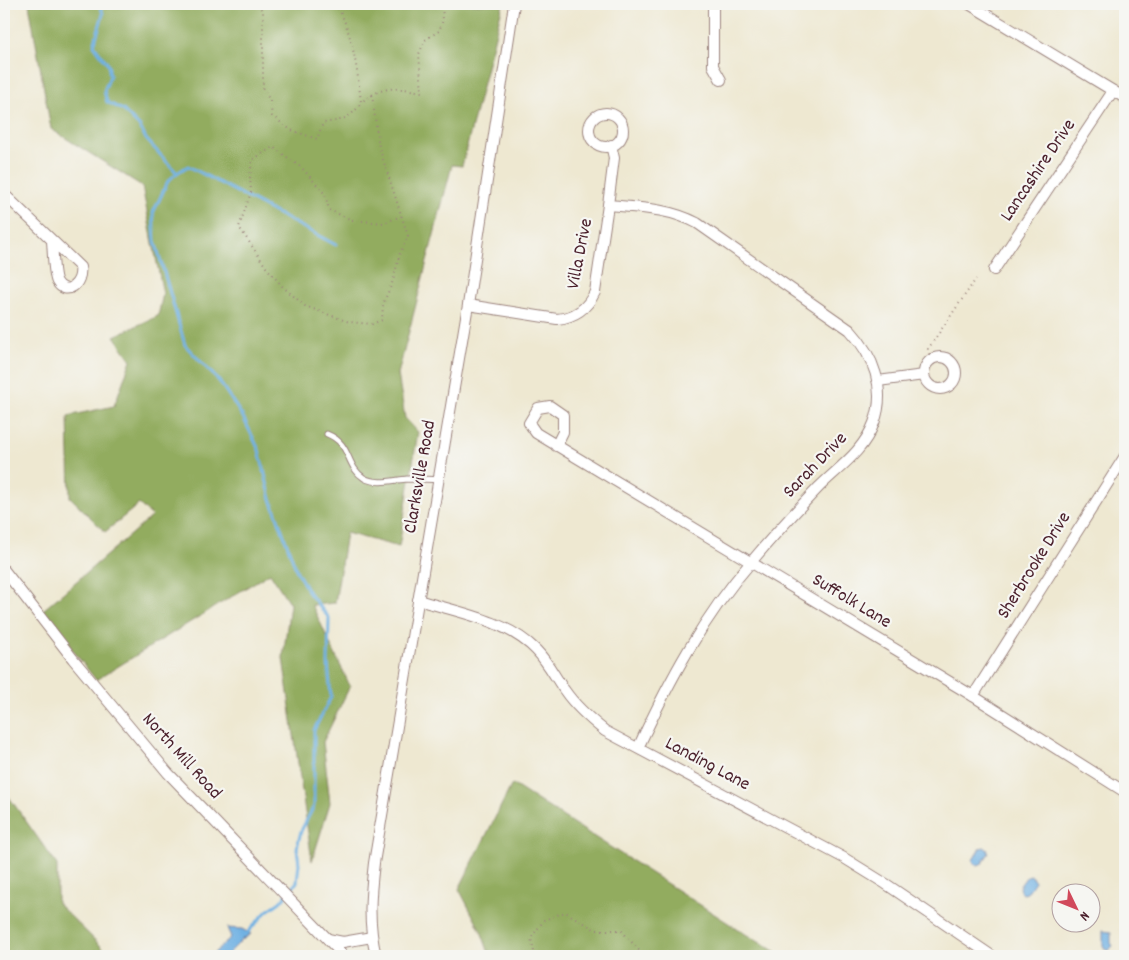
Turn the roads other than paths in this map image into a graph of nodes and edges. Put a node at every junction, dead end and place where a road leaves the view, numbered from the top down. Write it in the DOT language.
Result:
graph roads {
  1 [pos="514,4"];
  2 [pos="714,4"];
  3 [pos="969,4"];
  4 [pos="721,80"];
  5 [pos="1114,91"];
  6 [pos="1125,98"];
  7 [pos="611,146"];
  8 [pos="4,194"];
  9 [pos="608,205"];
  10 [pos="52,241"];
  11 [pos="994,270"];
  12 [pos="468,305"];
  13 [pos="924,375"];
  14 [pos="878,381"];
  15 [pos="327,434"];
  16 [pos="556,446"];
  17 [pos="1125,456"];
  18 [pos="438,480"];
  19 [pos="750,563"];
  20 [pos="4,570"];
  21 [pos="418,600"];
  22 [pos="973,696"];
  23 [pos="638,748"];
  24 [pos="1125,792"];
  25 [pos="372,937"];
  26 [pos="328,939"];
  27 [pos="344,956"];
  28 [pos="376,956"];
  29 [pos="992,956"];
  1 -- 12 [label="street, Clarksville Road"];
  2 -- 4 [label="street"];
  3 -- 5 [label="street"];
  5 -- 6 [label="street"];
  5 -- 11 [label="street, Lancashire Drive"];
  7 -- 9 [label="street, Villa Drive"];
  8 -- 10 [label="street"];
  9 -- 12 [label="street, Villa Drive"];
  9 -- 14 [label="street, Sarah Drive"];
  12 -- 18 [label="street, Clarksville Road"];
  13 -- 13 [label="street"];
  13 -- 14 [label="street"];
  14 -- 19 [label="street, Sarah Drive"];
  15 -- 18 [label="lane"];
  16 -- 16 [label="street, Suffolk Lane"];
  16 -- 19 [label="street, Suffolk Lane"];
  17 -- 22 [label="street, Sherbrooke Drive"];
  18 -- 21 [label="street, Clarksville Road"];
  19 -- 22 [label="street, Suffolk Lane"];
  19 -- 23 [label="street, Sarah Drive"];
  20 -- 26 [label="street, North Mill Road"];
  21 -- 23 [label="street, Landing Lane"];
  21 -- 25 [label="street, Clarksville Road"];
  22 -- 24 [label="street, Suffolk Lane"];
  23 -- 29 [label="street, Landing Lane"];
  25 -- 26 [label="street"];
  25 -- 28 [label="street, Clarksville Road"];
  26 -- 27 [label="street, North Mill Road"];
}
